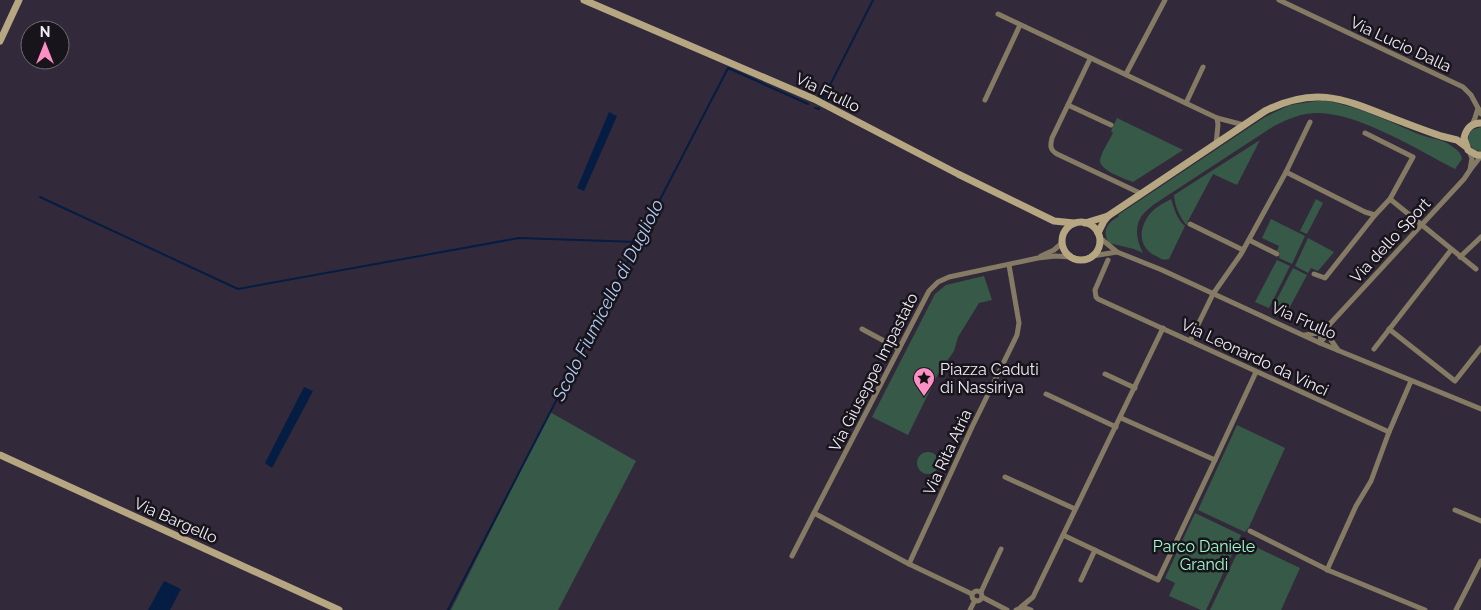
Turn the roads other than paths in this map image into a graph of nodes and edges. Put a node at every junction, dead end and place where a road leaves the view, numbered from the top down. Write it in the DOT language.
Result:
graph roads {
  1 [pos="19,0"];
  2 [pos="584,0"];
  3 [pos="1165,0"];
  4 [pos="1278,0"];
  5 [pos="998,14"];
  6 [pos="1020,25"];
  7 [pos="0,41"];
  8 [pos="1090,59"];
  9 [pos="1203,67"];
  10 [pos="1126,74"];
  11 [pos="985,100"];
  12 [pos="1186,103"];
  13 [pos="1068,105"];
  14 [pos="1478,108"];
  15 [pos="1481,114"];
  16 [pos="1217,118"];
  17 [pos="1224,121"];
  18 [pos="1310,122"];
  19 [pos="1481,123"];
  20 [pos="1111,125"];
  21 [pos="1218,125"];
  22 [pos="1244,125"];
  23 [pos="1472,125"];
  24 [pos="1466,131"];
  25 [pos="1365,133"];
  26 [pos="1230,135"];
  27 [pos="1443,136"];
  28 [pos="1216,144"];
  29 [pos="1467,148"];
  30 [pos="1481,156"];
  31 [pos="1470,170"];
  32 [pos="1286,172"];
  33 [pos="1142,194"];
  34 [pos="1390,199"];
  35 [pos="1375,215"];
  36 [pos="1108,216"];
  37 [pos="1054,221"];
  38 [pos="1074,223"];
  39 [pos="1086,223"];
  40 [pos="1190,224"];
  41 [pos="1422,224"];
  42 [pos="1098,235"];
  43 [pos="1481,237"];
  44 [pos="1062,240"];
  45 [pos="1249,240"];
  46 [pos="1243,250"];
  47 [pos="1452,250"];
  48 [pos="1117,252"];
  49 [pos="1277,254"];
  50 [pos="1092,256"];
  51 [pos="1071,257"];
  52 [pos="1460,257"];
  53 [pos="1038,258"];
  54 [pos="1108,260"];
  55 [pos="1009,265"];
  56 [pos="1476,269"];
  57 [pos="1314,274"];
  58 [pos="1213,294"];
  59 [pos="1163,328"];
  60 [pos="862,329"];
  61 [pos="1327,329"];
  62 [pos="1389,329"];
  63 [pos="1301,334"];
  64 [pos="1190,341"];
  65 [pos="1320,343"];
  66 [pos="1481,348"];
  67 [pos="899,349"];
  68 [pos="1374,349"];
  69 [pos="1338,350"];
  70 [pos="1256,372"];
  71 [pos="1105,374"];
  72 [pos="1411,381"];
  73 [pos="1135,388"];
  74 [pos="1046,394"];
  75 [pos="1481,410"];
  76 [pos="1121,418"];
  77 [pos="1116,427"];
  78 [pos="1389,432"];
  79 [pos="0,455"];
  80 [pos="1215,460"];
  81 [pos="1005,477"];
  82 [pos="1075,509"];
  83 [pos="1454,510"];
  84 [pos="814,513"];
  85 [pos="1481,521"];
  86 [pos="1250,531"];
  87 [pos="1064,534"];
  88 [pos="1001,549"];
  89 [pos="1094,550"];
  90 [pos="792,556"];
  91 [pos="1481,561"];
  92 [pos="909,564"];
  93 [pos="1327,570"];
  94 [pos="1081,580"];
  95 [pos="972,594"];
  96 [pos="981,594"];
  97 [pos="1033,597"];
  98 [pos="975,600"];
  99 [pos="1406,602"];
  100 [pos="1019,609"];
  101 [pos="339,610"];
  102 [pos="970,610"];
  103 [pos="1008,610"];
  104 [pos="1032,610"];
  105 [pos="1404,610"];
  106 [pos="1424,610"];
  107 [pos="1456,610"];
  1 -- 7 [label="street"];
  2 -- 37 [label="street, Via Frullo"];
  3 -- 10 [label="street"];
  4 -- 14 [label="street, Via Lucio Dalla"];
  5 -- 6 [label="street"];
  6 -- 8 [label="street"];
  6 -- 11 [label="street"];
  8 -- 10 [label="street"];
  8 -- 13 [label="street"];
  9 -- 12 [label="street"];
  10 -- 12 [label="street"];
  12 -- 16 [label="street"];
  13 -- 20 [label="street"];
  13 -- 33 [label="street"];
  14 -- 15 [label="street, Via Lucio Dalla"];
  14 -- 23 [label="street"];
  16 -- 17 [label="street"];
  16 -- 21 [label="street"];
  17 -- 22 [label="street"];
  17 -- 26 [label="street"];
  18 -- 32 [label="street"];
  19 -- 23 [label="street"];
  21 -- 26 [label="street"];
  21 -- 28 [label="street"];
  22 -- 26 [label="street"];
  22 -- 27 [label="street"];
  23 -- 24 [label="street"];
  24 -- 27 [label="street"];
  24 -- 29 [label="street"];
  25 -- 34 [label="street"];
  26 -- 28 [label="street"];
  27 -- 29 [label="street"];
  28 -- 33 [label="street"];
  29 -- 30 [label="street"];
  29 -- 31 [label="street"];
  30 -- 31 [label="street, Via dello Sport"];
  31 -- 41 [label="street, Via dello Sport"];
  32 -- 35 [label="street"];
  32 -- 45 [label="street"];
  33 -- 36 [label="street"];
  34 -- 35 [label="street"];
  34 -- 41 [label="street"];
  35 -- 57 [label="street"];
  36 -- 39 [label="street"];
  36 -- 42 [label="street"];
  37 -- 38 [label="street, Via Frullo"];
  37 -- 44 [label="street"];
  38 -- 39 [label="street"];
  38 -- 44 [label="street"];
  39 -- 42 [label="street"];
  40 -- 46 [label="street"];
  41 -- 47 [label="street"];
  41 -- 61 [label="street, Via dello Sport"];
  42 -- 48 [label="street"];
  42 -- 50 [label="street"];
  43 -- 52 [label="street"];
  44 -- 51 [label="street"];
  44 -- 53 [label="street, Via Giuseppe Impastato"];
  45 -- 46 [label="street"];
  45 -- 49 [label="street"];
  46 -- 58 [label="street"];
  47 -- 52 [label="street"];
  47 -- 62 [label="street"];
  48 -- 50 [label="street"];
  48 -- 58 [label="street, Via Frullo"];
  50 -- 51 [label="street"];
  51 -- 53 [label="street, Via Giuseppe Impastato"];
  52 -- 56 [label="street"];
  53 -- 55 [label="street, Via Giuseppe Impastato"];
  54 -- 59 [label="street, Via Leonardo da Vinci"];
  55 -- 67 [label="street, Via Giuseppe Impastato"];
  55 -- 92 [label="street, Via Rita Atria"];
  58 -- 63 [label="street, Via Frullo"];
  58 -- 64 [label="street"];
  59 -- 64 [label="street, Via Leonardo da Vinci"];
  59 -- 73 [label="street"];
  60 -- 67 [label="street"];
  61 -- 63 [label="street"];
  61 -- 65 [label="street, Via dello Sport"];
  61 -- 69 [label="street"];
  62 -- 66 [label="street"];
  62 -- 68 [label="street"];
  63 -- 65 [label="street, Via Frullo"];
  64 -- 70 [label="street, Via Leonardo da Vinci"];
  65 -- 69 [label="street, Via Frullo"];
  67 -- 84 [label="street, Via Giuseppe Impastato"];
  69 -- 72 [label="street, Via Frullo"];
  70 -- 78 [label="street, Via Leonardo da Vinci"];
  70 -- 80 [label="street"];
  71 -- 73 [label="street"];
  72 -- 75 [label="street, Via Frullo"];
  72 -- 78 [label="street"];
  73 -- 76 [label="street"];
  74 -- 77 [label="street"];
  76 -- 77 [label="street"];
  76 -- 80 [label="street"];
  77 -- 82 [label="street"];
  78 -- 93 [label="street"];
  79 -- 101 [label="street, Via Bargello"];
  80 -- 89 [label="street"];
  81 -- 82 [label="street"];
  82 -- 87 [label="street"];
  83 -- 85 [label="street"];
  84 -- 90 [label="street, Via Giuseppe Impastato"];
  84 -- 92 [label="street"];
  86 -- 93 [label="street"];
  87 -- 89 [label="street"];
  87 -- 97 [label="street"];
  88 -- 96 [label="street"];
  89 -- 94 [label="street"];
  91 -- 107 [label="street"];
  92 -- 95 [label="street"];
  93 -- 99 [label="street"];
  95 -- 96 [label="street"];
  95 -- 98 [label="street"];
  96 -- 98 [label="street"];
  96 -- 103 [label="street"];
  97 -- 100 [label="street"];
  97 -- 104 [label="street"];
  98 -- 102 [label="street"];
  99 -- 105 [label="street"];
  99 -- 106 [label="street"];
  100 -- 104 [label="street"];
}
